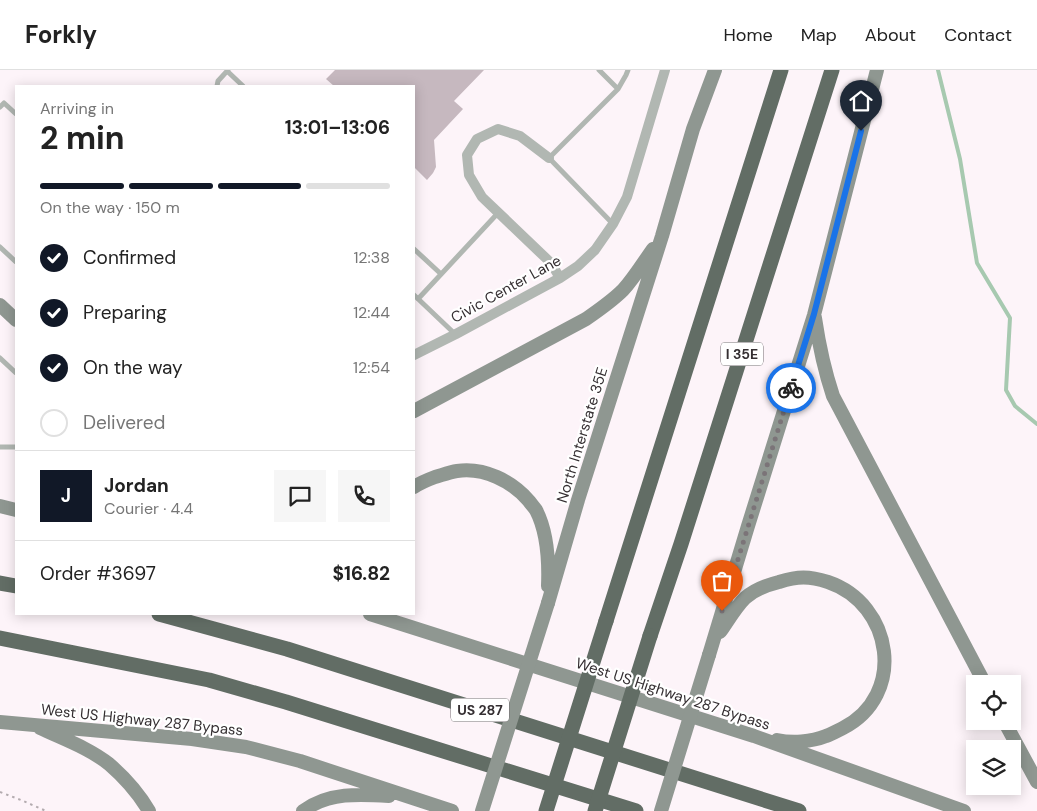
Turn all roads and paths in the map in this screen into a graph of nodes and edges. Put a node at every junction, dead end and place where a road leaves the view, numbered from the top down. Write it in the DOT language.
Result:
graph roads {
  1 [pos="598,70"];
  2 [pos="628,70"];
  3 [pos="665,70"];
  4 [pos="715,70"];
  5 [pos="781,70"];
  6 [pos="832,70"];
  7 [pos="877,70"];
  8 [pos="228,71"];
  9 [pos="217,85"];
  10 [pos="242,85"];
  11 [pos="618,89"];
  12 [pos="0,107"];
  13 [pos="15,113"];
  14 [pos="549,158"];
  15 [pos="498,213"];
  16 [pos="613,224"];
  17 [pos="662,236"];
  18 [pos="0,247"];
  19 [pos="415,250"];
  20 [pos="15,261"];
  21 [pos="441,274"];
  22 [pos="560,278"];
  23 [pos="416,297"];
  24 [pos="0,305"];
  25 [pos="814,314"];
  26 [pos="15,319"];
  27 [pos="456,334"];
  28 [pos="415,354"];
  29 [pos="0,358"];
  30 [pos="15,372"];
  31 [pos="415,410"];
  32 [pos="0,447"];
  33 [pos="15,447"];
  34 [pos="415,486"];
  35 [pos="0,506"];
  36 [pos="15,510"];
  37 [pos="0,583"];
  38 [pos="15,586"];
  39 [pos="548,603"];
  40 [pos="163,615"];
  41 [pos="373,615"];
  42 [pos="405,615"];
  43 [pos="415,627"];
  44 [pos="0,638"];
  45 [pos="712,648"];
  46 [pos="980,675"];
  47 [pos="0,722"];
  48 [pos="32,724"];
  49 [pos="1009,730"];
  50 [pos="754,736"];
  51 [pos="1037,782"];
  52 [pos="0,792"];
  53 [pos="409,798"];
  54 [pos="46,811"];
  55 [pos="149,811"];
  56 [pos="303,811"];
  57 [pos="452,811"];
  58 [pos="482,811"];
  59 [pos="546,811"];
  60 [pos="595,811"];
  61 [pos="636,811"];
  62 [pos="661,811"];
  63 [pos="799,811"];
  64 [pos="964,811"];
  1 -- 11 [label="lane"];
  2 -- 11 [label="lane"];
  3 -- 16 [label="street, Civic Center Lane"];
  4 -- 17 [label="main road, North Interstate 35E"];
  5 -- 59 [label="highway, bridge"];
  6 -- 60 [label="highway, I 35E, bridge"];
  7 -- 25 [label="main road"];
  8 -- 9 [label="lane"];
  8 -- 10 [label="lane"];
  11 -- 14 [label="lane"];
  12 -- 13 [label="lane"];
  14 -- 15 [label="street"];
  14 -- 16 [label="lane"];
  15 -- 21 [label="lane"];
  15 -- 22 [label="street"];
  16 -- 22 [label="street, Civic Center Lane"];
  17 -- 31 [label="main road"];
  17 -- 39 [label="main road, North Interstate 35E"];
  18 -- 20 [label="lane"];
  19 -- 21 [label="lane"];
  21 -- 23 [label="lane"];
  22 -- 27 [label="street, Civic Center Lane"];
  23 -- 27 [label="lane"];
  24 -- 26 [label="main road"];
  25 -- 45 [label="main road"];
  25 -- 46 [label="main road"];
  27 -- 28 [label="street, Civic Center Lane"];
  29 -- 30 [label="lane"];
  32 -- 33 [label="lane"];
  34 -- 39 [label="main road"];
  35 -- 36 [label="main road"];
  37 -- 38 [label="highway"];
  39 -- 58 [label="main road, North Interstate 35E, bridge"];
  40 -- 63 [label="highway, US 287"];
  41 -- 43 [label="main road, West US Highway 287 Bypass"];
  42 -- 43 [label="main road"];
  43 -- 50 [label="main road, West US Highway 287 Bypass"];
  44 -- 61 [label="highway"];
  45 -- 50 [label="main road"];
  45 -- 62 [label="main road, bridge"];
  47 -- 48 [label="main road, West US Highway 287 Bypass"];
  48 -- 53 [label="main road, West US Highway 287 Bypass"];
  48 -- 55 [label="main road"];
  49 -- 51 [label="main road"];
  50 -- 64 [label="main road, West US Highway 287 Bypass"];
  52 -- 54 [label="path"];
  53 -- 56 [label="main road"];
  53 -- 57 [label="main road, West US Highway 287 Bypass"];
}
